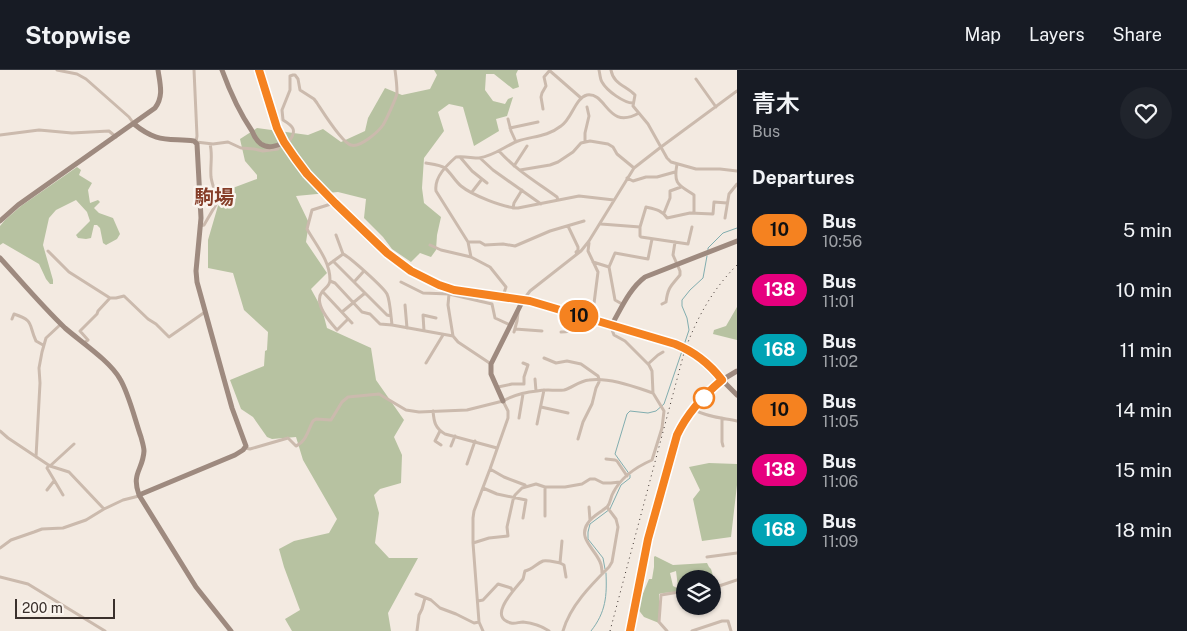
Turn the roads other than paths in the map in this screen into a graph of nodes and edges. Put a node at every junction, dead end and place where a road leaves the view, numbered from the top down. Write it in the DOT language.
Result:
graph roads {
  1 [pos="57,70"];
  2 [pos="158,70"];
  3 [pos="194,70"];
  4 [pos="222,70"];
  5 [pos="259,70"];
  6 [pos="395,70"];
  7 [pos="549,70"];
  8 [pos="599,70"];
  9 [pos="611,70"];
  10 [pos="696,79"];
  11 [pos="737,91"];
  12 [pos="581,98"];
  13 [pos="633,103"];
  14 [pos="587,107"];
  15 [pos="716,107"];
  16 [pos="543,109"];
  17 [pos="639,113"];
  18 [pos="508,119"];
  19 [pos="538,122"];
  20 [pos="134,124"];
  21 [pos="510,128"];
  22 [pos="0,135"];
  23 [pos="116,136"];
  24 [pos="585,141"];
  25 [pos="196,142"];
  26 [pos="516,142"];
  27 [pos="210,144"];
  28 [pos="282,144"];
  29 [pos="528,146"];
  30 [pos="661,146"];
  31 [pos="499,152"];
  32 [pos="460,156"];
  33 [pos="480,158"];
  34 [pos="426,163"];
  35 [pos="677,164"];
  36 [pos="514,166"];
  37 [pos="445,168"];
  38 [pos="634,168"];
  39 [pos="520,170"];
  40 [pos="737,170"];
  41 [pos="675,172"];
  42 [pos="627,178"];
  43 [pos="482,179"];
  44 [pos="487,183"];
  45 [pos="737,184"];
  46 [pos="681,187"];
  47 [pos="736,188"];
  48 [pos="522,190"];
  49 [pos="472,192"];
  50 [pos="558,200"];
  51 [pos="614,200"];
  52 [pos="335,203"];
  53 [pos="727,203"];
  54 [pos="541,204"];
  55 [pos="513,208"];
  56 [pos="664,213"];
  57 [pos="694,213"];
  58 [pos="725,218"];
  59 [pos="0,221"];
  60 [pos="584,221"];
  61 [pos="600,224"];
  62 [pos="200,226"];
  63 [pos="568,226"];
  64 [pos="640,227"];
  65 [pos="692,227"];
  66 [pos="336,235"];
  67 [pos="652,238"];
  68 [pos="737,241"];
  69 [pos="468,242"];
  70 [pos="589,242"];
  71 [pos="675,242"];
  72 [pos="430,245"];
  73 [pos="48,251"];
  74 [pos="343,254"];
  75 [pos="577,254"];
  76 [pos="471,256"];
  77 [pos="0,258"];
  78 [pos="334,260"];
  79 [pos="593,262"];
  80 [pos="676,264"];
  81 [pos="328,266"];
  82 [pos="610,267"];
  83 [pos="364,271"];
  84 [pos="330,281"];
  85 [pos="354,282"];
  86 [pos="402,282"];
  87 [pos="322,292"];
  88 [pos="365,293"];
  89 [pos="449,294"];
  90 [pos="503,296"];
  91 [pos="110,298"];
  92 [pos="523,300"];
  93 [pos="353,302"];
  94 [pos="623,304"];
  95 [pos="662,304"];
  96 [pos="405,305"];
  97 [pos="205,312"];
  98 [pos="342,312"];
  99 [pos="391,316"];
  100 [pos="583,317"];
  101 [pos="436,318"];
  102 [pos="12,319"];
  103 [pos="348,319"];
  104 [pos="592,320"];
  105 [pos="61,324"];
  106 [pos="352,324"];
  107 [pos="392,325"];
  108 [pos="611,326"];
  109 [pos="407,328"];
  110 [pos="513,329"];
  111 [pos="424,331"];
  112 [pos="542,331"];
  113 [pos="561,332"];
  114 [pos="443,335"];
  115 [pos="453,336"];
  116 [pos="43,344"];
  117 [pos="84,344"];
  118 [pos="663,352"];
  119 [pos="544,358"];
  120 [pos="426,363"];
  121 [pos="523,363"];
  122 [pos="491,364"];
  123 [pos="648,364"];
  124 [pos="737,371"];
  125 [pos="535,379"];
  126 [pos="599,379"];
  127 [pos="722,380"];
  128 [pos="497,388"];
  129 [pos="536,390"];
  130 [pos="544,390"];
  131 [pos="654,393"];
  132 [pos="523,394"];
  133 [pos="737,395"];
  134 [pos="503,401"];
  135 [pos="540,407"];
  136 [pos="693,409"];
  137 [pos="433,411"];
  138 [pos="568,413"];
  139 [pos="519,418"];
  140 [pos="722,418"];
  141 [pos="737,422"];
  142 [pos="537,424"];
  143 [pos="0,431"];
  144 [pos="440,431"];
  145 [pos="455,436"];
  146 [pos="578,439"];
  147 [pos="475,441"];
  148 [pos="74,444"];
  149 [pos="441,445"];
  150 [pos="451,446"];
  151 [pos="723,446"];
  152 [pos="245,448"];
  153 [pos="497,448"];
  154 [pos="36,458"];
  155 [pos="606,459"];
  156 [pos="467,464"];
  157 [pos="49,465"];
  158 [pos="490,469"];
  159 [pos="627,475"];
  160 [pos="54,480"];
  161 [pos="620,482"];
  162 [pos="528,485"];
  163 [pos="545,487"];
  164 [pos="483,488"];
  165 [pos="47,490"];
  166 [pos="62,495"];
  167 [pos="139,495"];
  168 [pos="514,498"];
  169 [pos="589,507"];
  170 [pos="104,509"];
  171 [pos="608,509"];
  172 [pos="545,516"];
  173 [pos="523,518"];
  174 [pos="590,520"];
  175 [pos="562,541"];
  176 [pos="473,542"];
  177 [pos="0,548"];
  178 [pos="737,553"];
  179 [pos="707,557"];
  180 [pos="560,563"];
  181 [pos="603,574"];
  182 [pos="0,577"];
  183 [pos="566,577"];
  184 [pos="737,580"];
  185 [pos="721,585"];
  186 [pos="512,590"];
  187 [pos="676,592"];
  188 [pos="416,594"];
  189 [pos="425,598"];
  190 [pos="478,601"];
  191 [pos="479,622"];
  192 [pos="665,630"];
  193 [pos="105,631"];
  194 [pos="231,631"];
  195 [pos="417,631"];
  196 [pos="483,631"];
  197 [pos="549,631"];
  198 [pos="563,631"];
  199 [pos="630,631"];
  200 [pos="692,631"];
  201 [pos="731,631"];
  1 -- 20 [label="street"];
  2 -- 20 [label="street"];
  3 -- 25 [label="street"];
  4 -- 28 [label="street"];
  5 -- 28 [label="highway"];
  6 -- 28 [label="street"];
  7 -- 12 [label="street"];
  7 -- 16 [label="street"];
  8 -- 13 [label="street"];
  9 -- 13 [label="street"];
  10 -- 15 [label="street"];
  11 -- 15 [label="street"];
  12 -- 17 [label="street"];
  12 -- 26 [label="street"];
  13 -- 17 [label="street"];
  14 -- 24 [label="street"];
  15 -- 30 [label="street"];
  17 -- 30 [label="street"];
  18 -- 21 [label="street"];
  19 -- 21 [label="street"];
  20 -- 23 [label="street"];
  20 -- 25 [label="street"];
  21 -- 26 [label="street"];
  22 -- 23 [label="street"];
  23 -- 59 [label="street"];
  24 -- 38 [label="street"];
  24 -- 39 [label="street"];
  25 -- 27 [label="street"];
  25 -- 62 [label="street"];
  26 -- 31 [label="street"];
  27 -- 28 [label="street"];
  27 -- 62 [label="street"];
  28 -- 52 [label="highway"];
  29 -- 36 [label="street"];
  30 -- 35 [label="street"];
  30 -- 38 [label="street"];
  31 -- 33 [label="street"];
  31 -- 36 [label="street"];
  32 -- 33 [label="street"];
  32 -- 37 [label="street"];
  32 -- 43 [label="street"];
  33 -- 48 [label="street"];
  34 -- 37 [label="street"];
  35 -- 40 [label="street"];
  35 -- 41 [label="street"];
  36 -- 39 [label="street"];
  37 -- 49 [label="street"];
  37 -- 69 [label="street"];
  38 -- 42 [label="street"];
  39 -- 50 [label="street"];
  41 -- 42 [label="street"];
  41 -- 46 [label="street"];
  42 -- 51 [label="street"];
  43 -- 44 [label="street"];
  43 -- 49 [label="street"];
  45 -- 47 [label="street"];
  46 -- 56 [label="street"];
  46 -- 57 [label="street"];
  47 -- 53 [label="street"];
  48 -- 54 [label="street"];
  48 -- 55 [label="street"];
  49 -- 55 [label="street"];
  50 -- 51 [label="street"];
  50 -- 54 [label="street"];
  51 -- 61 [label="street"];
  52 -- 81 [label="street"];
  52 -- 90 [label="highway"];
  53 -- 57 [label="street"];
  53 -- 58 [label="street"];
  54 -- 55 [label="street"];
  56 -- 57 [label="street"];
  56 -- 64 [label="street"];
  60 -- 63 [label="street"];
  61 -- 64 [label="street"];
  61 -- 70 [label="street"];
  62 -- 97 [label="street"];
  63 -- 69 [label="street"];
  63 -- 75 [label="street"];
  64 -- 67 [label="street"];
  65 -- 71 [label="street"];
  66 -- 74 [label="street"];
  67 -- 71 [label="street"];
  67 -- 82 [label="street"];
  68 -- 80 [label="street"];
  69 -- 76 [label="street"];
  70 -- 75 [label="street"];
  70 -- 79 [label="street"];
  71 -- 80 [label="street"];
  72 -- 76 [label="street"];
  73 -- 91 [label="street"];
  74 -- 78 [label="street"];
  74 -- 83 [label="street"];
  75 -- 92 [label="street"];
  76 -- 90 [label="street"];
  77 -- 105 [label="street"];
  78 -- 81 [label="street"];
  78 -- 85 [label="street"];
  79 -- 82 [label="street"];
  79 -- 104 [label="street"];
  80 -- 94 [label="street"];
  80 -- 95 [label="street"];
  81 -- 84 [label="street"];
  82 -- 94 [label="street"];
  83 -- 85 [label="street"];
  83 -- 99 [label="street"];
  84 -- 87 [label="street"];
  84 -- 93 [label="street"];
  85 -- 88 [label="street"];
  86 -- 89 [label="street"];
  87 -- 98 [label="street"];
  87 -- 103 [label="street"];
  88 -- 93 [label="street"];
  88 -- 99 [label="street"];
  89 -- 110 [label="street"];
  89 -- 115 [label="street"];
  90 -- 92 [label="highway"];
  91 -- 97 [label="street"];
  91 -- 117 [label="street"];
  92 -- 100 [label="highway"];
  92 -- 110 [label="street"];
  93 -- 98 [label="street"];
  93 -- 107 [label="street"];
  94 -- 108 [label="street"];
  96 -- 109 [label="street"];
  97 -- 152 [label="street"];
  98 -- 103 [label="street"];
  99 -- 107 [label="street"];
  100 -- 104 [label="highway"];
  100 -- 113 [label="street"];
  101 -- 111 [label="street"];
  102 -- 116 [label="street"];
  103 -- 106 [label="street"];
  104 -- 108 [label="highway"];
  105 -- 116 [label="street"];
  105 -- 117 [label="street"];
  107 -- 109 [label="street"];
  108 -- 123 [label="street"];
  108 -- 127 [label="highway"];
  109 -- 111 [label="street"];
  110 -- 112 [label="street"];
  110 -- 122 [label="street"];
  111 -- 114 [label="street"];
  114 -- 115 [label="street"];
  114 -- 120 [label="street"];
  115 -- 122 [label="street"];
  116 -- 154 [label="street"];
  117 -- 167 [label="street"];
  118 -- 123 [label="street"];
  119 -- 126 [label="street"];
  121 -- 128 [label="street"];
  122 -- 128 [label="street"];
  123 -- 131 [label="street"];
  124 -- 127 [label="street"];
  125 -- 129 [label="street"];
  126 -- 130 [label="street"];
  126 -- 131 [label="street"];
  126 -- 146 [label="street"];
  127 -- 133 [label="street"];
  127 -- 136 [label="highway"];
  128 -- 134 [label="street"];
  129 -- 130 [label="street"];
  129 -- 132 [label="street"];
  130 -- 135 [label="street"];
  131 -- 159 [label="street"];
  132 -- 134 [label="street"];
  132 -- 139 [label="street"];
  134 -- 137 [label="street"];
  134 -- 153 [label="street"];
  135 -- 138 [label="street"];
  135 -- 142 [label="street"];
  136 -- 140 [label="street"];
  136 -- 199 [label="highway"];
  137 -- 144 [label="street"];
  137 -- 152 [label="street"];
  140 -- 141 [label="street"];
  140 -- 151 [label="street"];
  143 -- 154 [label="street"];
  144 -- 145 [label="street"];
  144 -- 149 [label="street"];
  145 -- 147 [label="street"];
  145 -- 150 [label="street"];
  147 -- 153 [label="street"];
  147 -- 156 [label="street"];
  148 -- 157 [label="street"];
  152 -- 167 [label="street"];
  153 -- 158 [label="street"];
  154 -- 157 [label="street"];
  155 -- 159 [label="street"];
  157 -- 160 [label="street"];
  157 -- 170 [label="street"];
  158 -- 162 [label="street"];
  158 -- 164 [label="street"];
  159 -- 161 [label="street"];
  160 -- 165 [label="street"];
  160 -- 166 [label="street"];
  161 -- 163 [label="street"];
  161 -- 171 [label="street"];
  162 -- 163 [label="street"];
  162 -- 168 [label="street"];
  163 -- 172 [label="street"];
  164 -- 168 [label="street"];
  164 -- 176 [label="street"];
  167 -- 170 [label="street"];
  167 -- 194 [label="street"];
  168 -- 173 [label="street"];
  168 -- 176 [label="street"];
  169 -- 174 [label="street"];
  170 -- 177 [label="street"];
  171 -- 174 [label="street"];
  171 -- 181 [label="street"];
  174 -- 181 [label="street"];
  175 -- 180 [label="street"];
  176 -- 190 [label="street"];
  178 -- 179 [label="street"];
  180 -- 183 [label="street"];
  180 -- 186 [label="street"];
  181 -- 198 [label="street"];
  182 -- 193 [label="street"];
  184 -- 185 [label="street"];
  186 -- 190 [label="street"];
  186 -- 197 [label="street"];
  187 -- 192 [label="street"];
  188 -- 189 [label="street"];
  189 -- 191 [label="street"];
  189 -- 195 [label="street"];
  190 -- 191 [label="street"];
  191 -- 196 [label="street"];
  200 -- 201 [label="street"];
}
